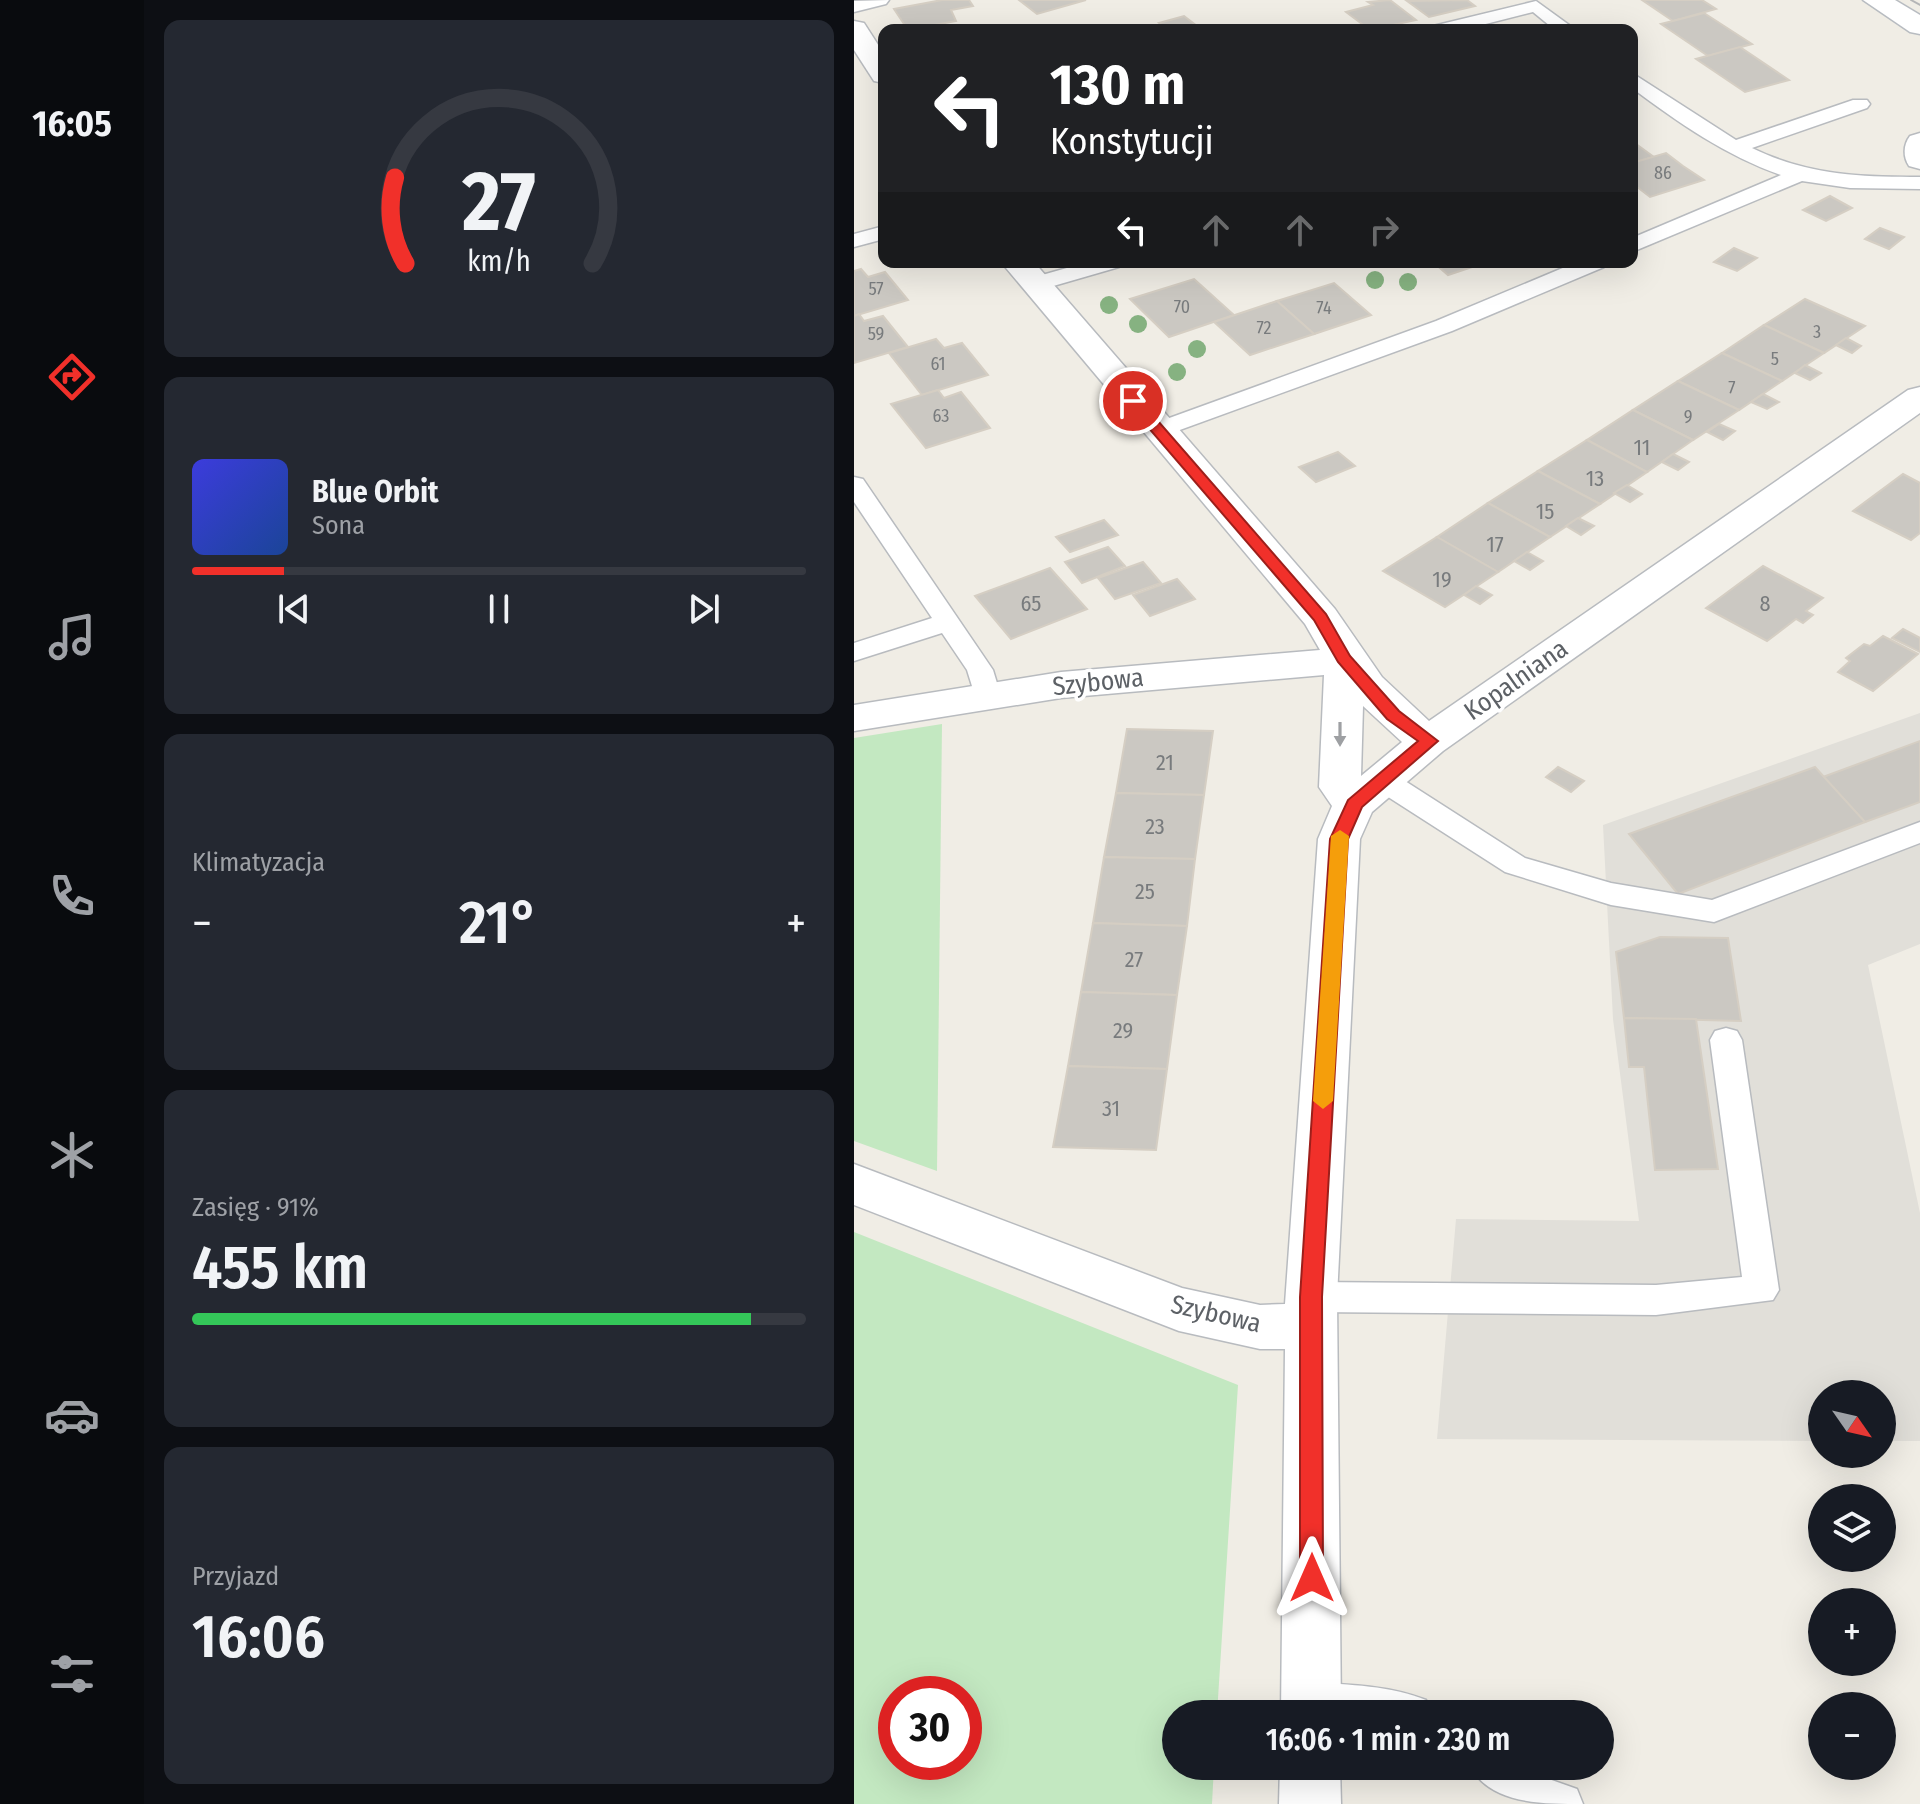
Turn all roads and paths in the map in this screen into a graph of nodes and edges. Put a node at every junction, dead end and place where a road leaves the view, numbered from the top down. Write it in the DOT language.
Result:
graph roads {
  1 [pos="880,0"];
  2 [pos="1876,0"];
  3 [pos="854,7"];
  4 [pos="1464,24"];
  5 [pos="1559,24"];
  6 [pos="1920,26"];
  7 [pos="854,29"];
  8 [pos="878,66"];
  9 [pos="1638,83"];
  10 [pos="1860,104"];
  11 [pos="1920,142"];
  12 [pos="1733,148"];
  13 [pos="1920,160"];
  14 [pos="1800,174"];
  15 [pos="1920,183"];
  16 [pos="878,234"];
  17 [pos="854,241"];
  18 [pos="1638,243"];
  19 [pos="1065,268"];
  20 [pos="1582,268"];
  21 [pos="1027,273"];
  22 [pos="1920,397"];
  23 [pos="1158,430"];
  24 [pos="854,484"];
  25 [pos="948,622"];
  26 [pos="854,652"];
  27 [pos="1344,659"];
  28 [pos="986,693"];
  29 [pos="854,718"];
  30 [pos="1429,741"];
  31 [pos="1368,791"];
  32 [pos="1920,832"];
  33 [pos="1726,1040"];
  34 [pos="854,1184"];
  35 [pos="1311,1312"];
  36 [pos="1311,1700"];
  37 [pos="1310,1780"];
  38 [pos="1512,1780"];
  39 [pos="1310,1804"];
  40 [pos="1562,1804"];
  1 -- 3 [label="lane"];
  2 -- 6 [label="street"];
  4 -- 5 [label="lane"];
  7 -- 8 [label="street"];
  9 -- 12 [label="lane"];
  10 -- 12 [label="lane"];
  11 -- 13 [label="street"];
  12 -- 14 [label="lane"];
  14 -- 15 [label="lane"];
  14 -- 18 [label="lane"];
  16 -- 17 [label="lane"];
  19 -- 21 [label="lane"];
  20 -- 23 [label="lane"];
  21 -- 23 [label="street"];
  22 -- 30 [label="street, Kopalniana"];
  23 -- 27 [label="street"];
  24 -- 25 [label="lane"];
  25 -- 26 [label="lane"];
  25 -- 28 [label="lane"];
  27 -- 28 [label="street, Szybowa"];
  27 -- 30 [label="street"];
  27 -- 31 [label="street, one-way"];
  28 -- 29 [label="street, Szybowa"];
  30 -- 31 [label="street, Kopalniana"];
  31 -- 32 [label="lane"];
  31 -- 35 [label="street, Kopalniana"];
  33 -- 35 [label="lane"];
  34 -- 35 [label="street, Szybowa"];
  35 -- 36 [label="street, Kopalniana"];
  37 -- 39 [label="street"];
  38 -- 40 [label="lane"];
}
